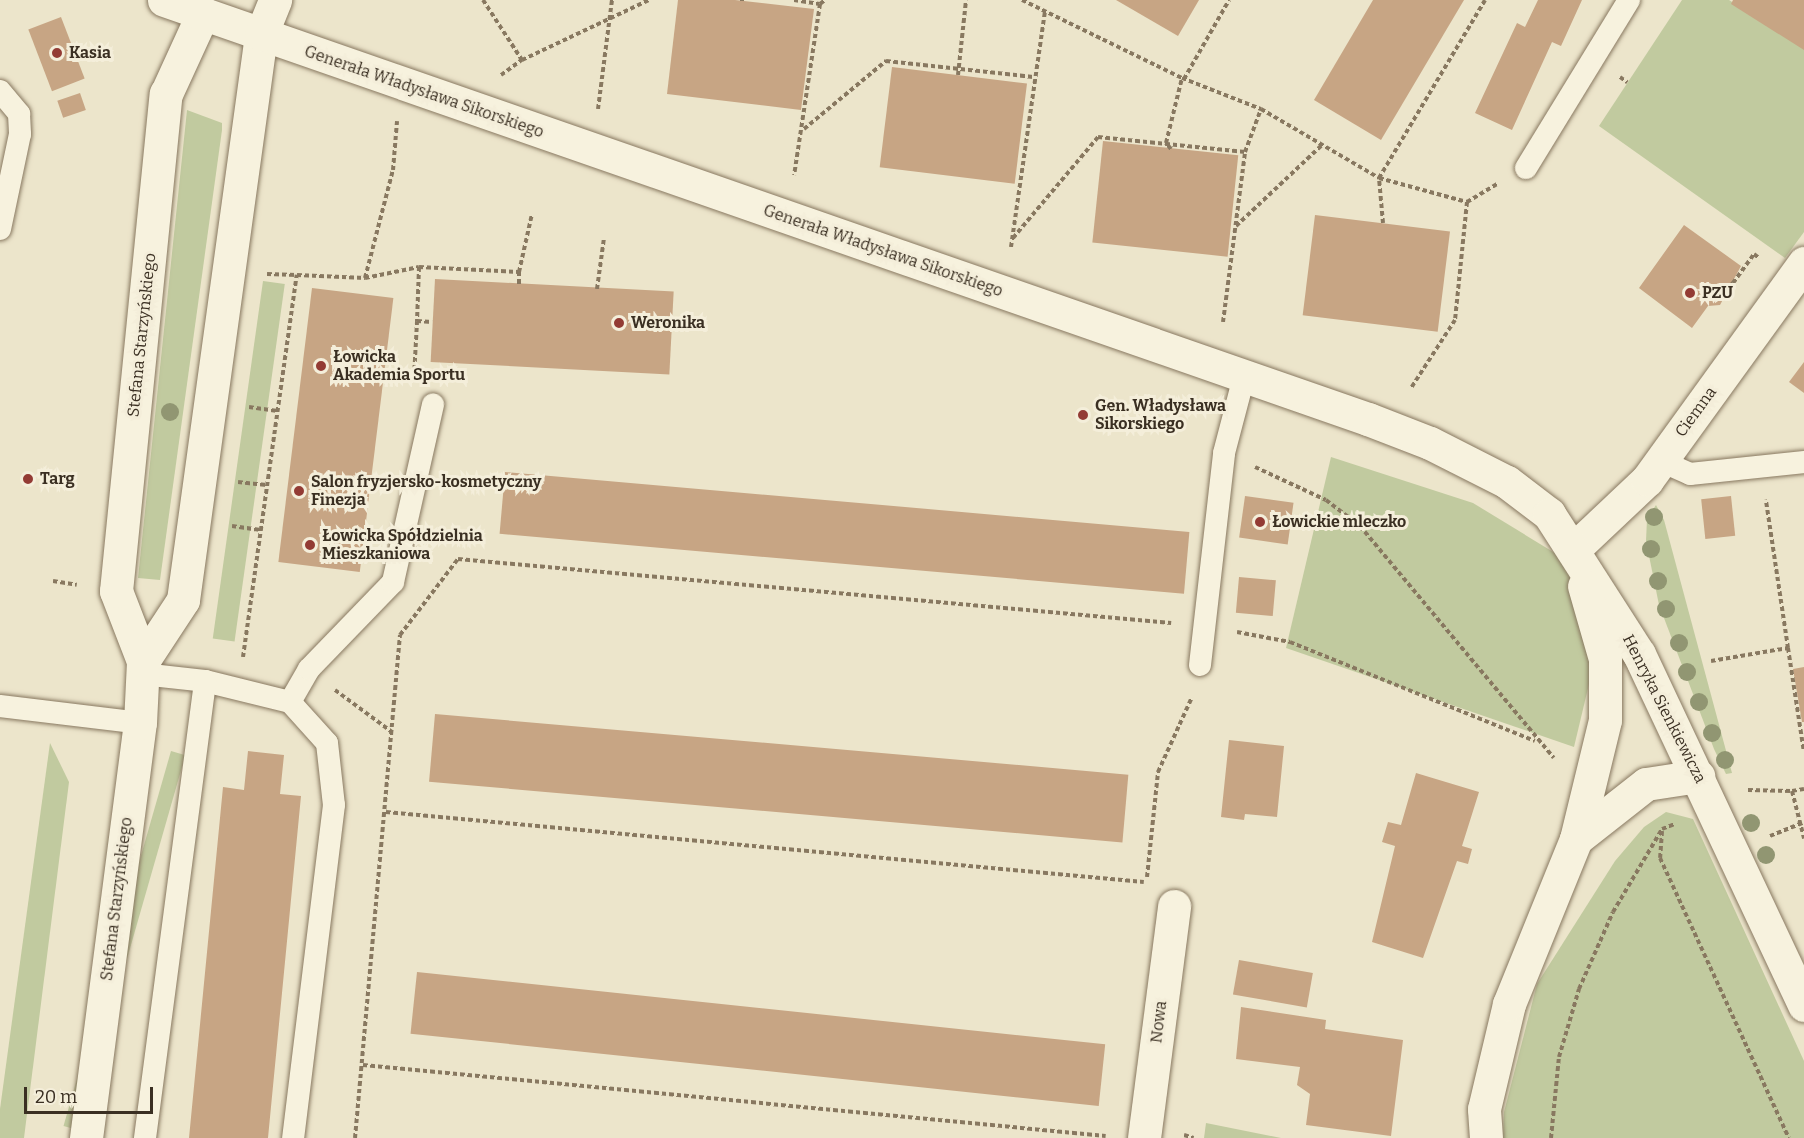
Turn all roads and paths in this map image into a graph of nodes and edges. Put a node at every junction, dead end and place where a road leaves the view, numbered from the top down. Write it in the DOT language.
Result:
graph roads {
  1 [pos="164,0"];
  2 [pos="275,0"];
  3 [pos="483,0"];
  4 [pos="612,0"];
  5 [pos="649,0"];
  6 [pos="794,0"];
  7 [pos="825,0"];
  8 [pos="966,0"];
  9 [pos="1022,0"];
  10 [pos="1228,0"];
  11 [pos="1485,0"];
  12 [pos="1629,0"];
  13 [pos="820,4"];
  14 [pos="1046,10"];
  15 [pos="203,13"];
  16 [pos="610,18"];
  17 [pos="261,35"];
  18 [pos="522,60"];
  19 [pos="957,68"];
  20 [pos="501,75"];
  21 [pos="958,75"];
  22 [pos="1033,77"];
  23 [pos="1183,79"];
  24 [pos="0,91"];
  25 [pos="598,109"];
  26 [pos="1261,109"];
  27 [pos="397,118"];
  28 [pos="804,129"];
  29 [pos="1167,142"];
  30 [pos="1321,146"];
  31 [pos="1172,149"];
  32 [pos="1245,152"];
  33 [pos="1526,168"];
  34 [pos="795,175"];
  35 [pos="1379,178"];
  36 [pos="532,214"];
  37 [pos="1383,223"];
  38 [pos="1236,226"];
  39 [pos="0,229"];
  40 [pos="604,238"];
  41 [pos="1012,238"];
  42 [pos="1011,247"];
  43 [pos="1804,263"];
  44 [pos="419,267"];
  45 [pos="519,272"];
  46 [pos="255,273"];
  47 [pos="297,275"];
  48 [pos="365,278"];
  49 [pos="519,284"];
  50 [pos="597,289"];
  51 [pos="417,321"];
  52 [pos="432,322"];
  53 [pos="1223,322"];
  54 [pos="1244,376"];
  55 [pos="1411,388"];
  56 [pos="432,404"];
  57 [pos="246,407"];
  58 [pos="278,411"];
  59 [pos="1224,453"];
  60 [pos="1661,461"];
  61 [pos="1804,462"];
  62 [pos="1762,470"];
  63 [pos="225,481"];
  64 [pos="267,485"];
  65 [pos="229,526"];
  66 [pos="261,530"];
  67 [pos="1574,549"];
  68 [pos="1206,626"];
  69 [pos="1788,648"];
  70 [pos="1711,661"];
  71 [pos="1200,664"];
  72 [pos="143,668"];
  73 [pos="309,669"];
  74 [pos="205,681"];
  75 [pos="290,702"];
  76 [pos="0,706"];
  77 [pos="140,723"];
  78 [pos="392,733"];
  79 [pos="1535,741"];
  80 [pos="1804,752"];
  81 [pos="1560,764"];
  82 [pos="1698,776"];
  83 [pos="1804,789"];
  84 [pos="1748,790"];
  85 [pos="1792,791"];
  86 [pos="386,812"];
  87 [pos="1802,823"];
  88 [pos="1770,836"];
  89 [pos="1576,838"];
  90 [pos="1804,838"];
  91 [pos="1174,906"];
  92 [pos="1795,959"];
  93 [pos="1804,1005"];
  94 [pos="363,1065"];
  95 [pos="1112,1137"];
  96 [pos="86,1138"];
  97 [pos="145,1138"];
  98 [pos="293,1138"];
  99 [pos="355,1138"];
  100 [pos="1144,1138"];
  101 [pos="1486,1138"];
  102 [pos="1551,1138"];
  103 [pos="1789,1138"];
  1 -- 15 [label="street, Generała Władysława Sikorskiego"];
  2 -- 17 [label="street"];
  3 -- 18 [label="path"];
  4 -- 16 [label="path"];
  5 -- 16 [label="path"];
  6 -- 13 [label="path"];
  7 -- 13 [label="path"];
  8 -- 19 [label="path"];
  9 -- 14 [label="path"];
  10 -- 23 [label="path"];
  11 -- 35 [label="path"];
  12 -- 33 [label="lane"];
  13 -- 28 [label="path"];
  14 -- 22 [label="path"];
  14 -- 23 [label="path"];
  15 -- 17 [label="street, Generała Władysława Sikorskiego"];
  15 -- 72 [label="street, Stefana Starzyńskiego"];
  16 -- 18 [label="path"];
  16 -- 25 [label="path"];
  17 -- 54 [label="street, Generała Władysława Sikorskiego"];
  17 -- 72 [label="street"];
  18 -- 20 [label="path"];
  19 -- 21 [label="path"];
  19 -- 22 [label="path"];
  19 -- 28 [label="path"];
  22 -- 41 [label="path"];
  23 -- 26 [label="path"];
  23 -- 29 [label="path"];
  24 -- 39 [label="lane"];
  26 -- 30 [label="path"];
  26 -- 32 [label="path"];
  27 -- 48 [label="path"];
  28 -- 34 [label="path"];
  29 -- 31 [label="path"];
  29 -- 32 [label="path"];
  29 -- 41 [label="path"];
  30 -- 35 [label="path"];
  30 -- 38 [label="path"];
  32 -- 38 [label="path"];
  35 -- 37 [label="path"];
  35 -- 55 [label="path"];
  36 -- 45 [label="path"];
  38 -- 53 [label="path"];
  40 -- 50 [label="path"];
  41 -- 42 [label="path"];
  43 -- 60 [label="street, Ciemna"];
  44 -- 45 [label="path"];
  44 -- 48 [label="path"];
  44 -- 51 [label="path"];
  45 -- 49 [label="path"];
  46 -- 47 [label="path"];
  47 -- 48 [label="path"];
  47 -- 58 [label="path"];
  51 -- 52 [label="path"];
  51 -- 56 [label="path"];
  54 -- 59 [label="lane"];
  54 -- 67 [label="street, Generała Władysława Sikorskiego"];
  56 -- 73 [label="lane"];
  57 -- 58 [label="path"];
  58 -- 64 [label="path"];
  59 -- 68 [label="lane"];
  59 -- 79 [label="path"];
  60 -- 62 [label="lane"];
  60 -- 67 [label="street, Ciemna"];
  61 -- 62 [label="lane"];
  62 -- 69 [label="path"];
  63 -- 64 [label="path"];
  64 -- 66 [label="path"];
  65 -- 66 [label="path"];
  66 -- 73 [label="path"];
  67 -- 82 [label="street, Henryka Sienkiewicza"];
  67 -- 89 [label="street, Henryka Sienkiewicza"];
  68 -- 71 [label="lane"];
  68 -- 78 [label="path"];
  68 -- 79 [label="path"];
  69 -- 70 [label="path"];
  69 -- 80 [label="path"];
  71 -- 86 [label="path"];
  72 -- 74 [label="lane"];
  72 -- 77 [label="street, Stefana Starzyńskiego"];
  73 -- 75 [label="lane"];
  73 -- 78 [label="path"];
  74 -- 75 [label="lane"];
  74 -- 97 [label="lane"];
  75 -- 98 [label="lane"];
  76 -- 77 [label="lane"];
  77 -- 96 [label="street, Stefana Starzyńskiego"];
  78 -- 86 [label="path"];
  79 -- 81 [label="path"];
  82 -- 89 [label="street"];
  82 -- 92 [label="street, Henryka Sienkiewicza"];
  83 -- 85 [label="path"];
  84 -- 85 [label="path"];
  85 -- 87 [label="path"];
  86 -- 94 [label="path"];
  87 -- 88 [label="path"];
  87 -- 90 [label="path"];
  89 -- 101 [label="street, Henryka Sienkiewicza"];
  91 -- 100 [label="street, Nowa"];
  92 -- 93 [label="street, Henryka Sienkiewicza"];
  94 -- 95 [label="path"];
  94 -- 99 [label="path"];
  102 -- 103 [label="path"];
}
